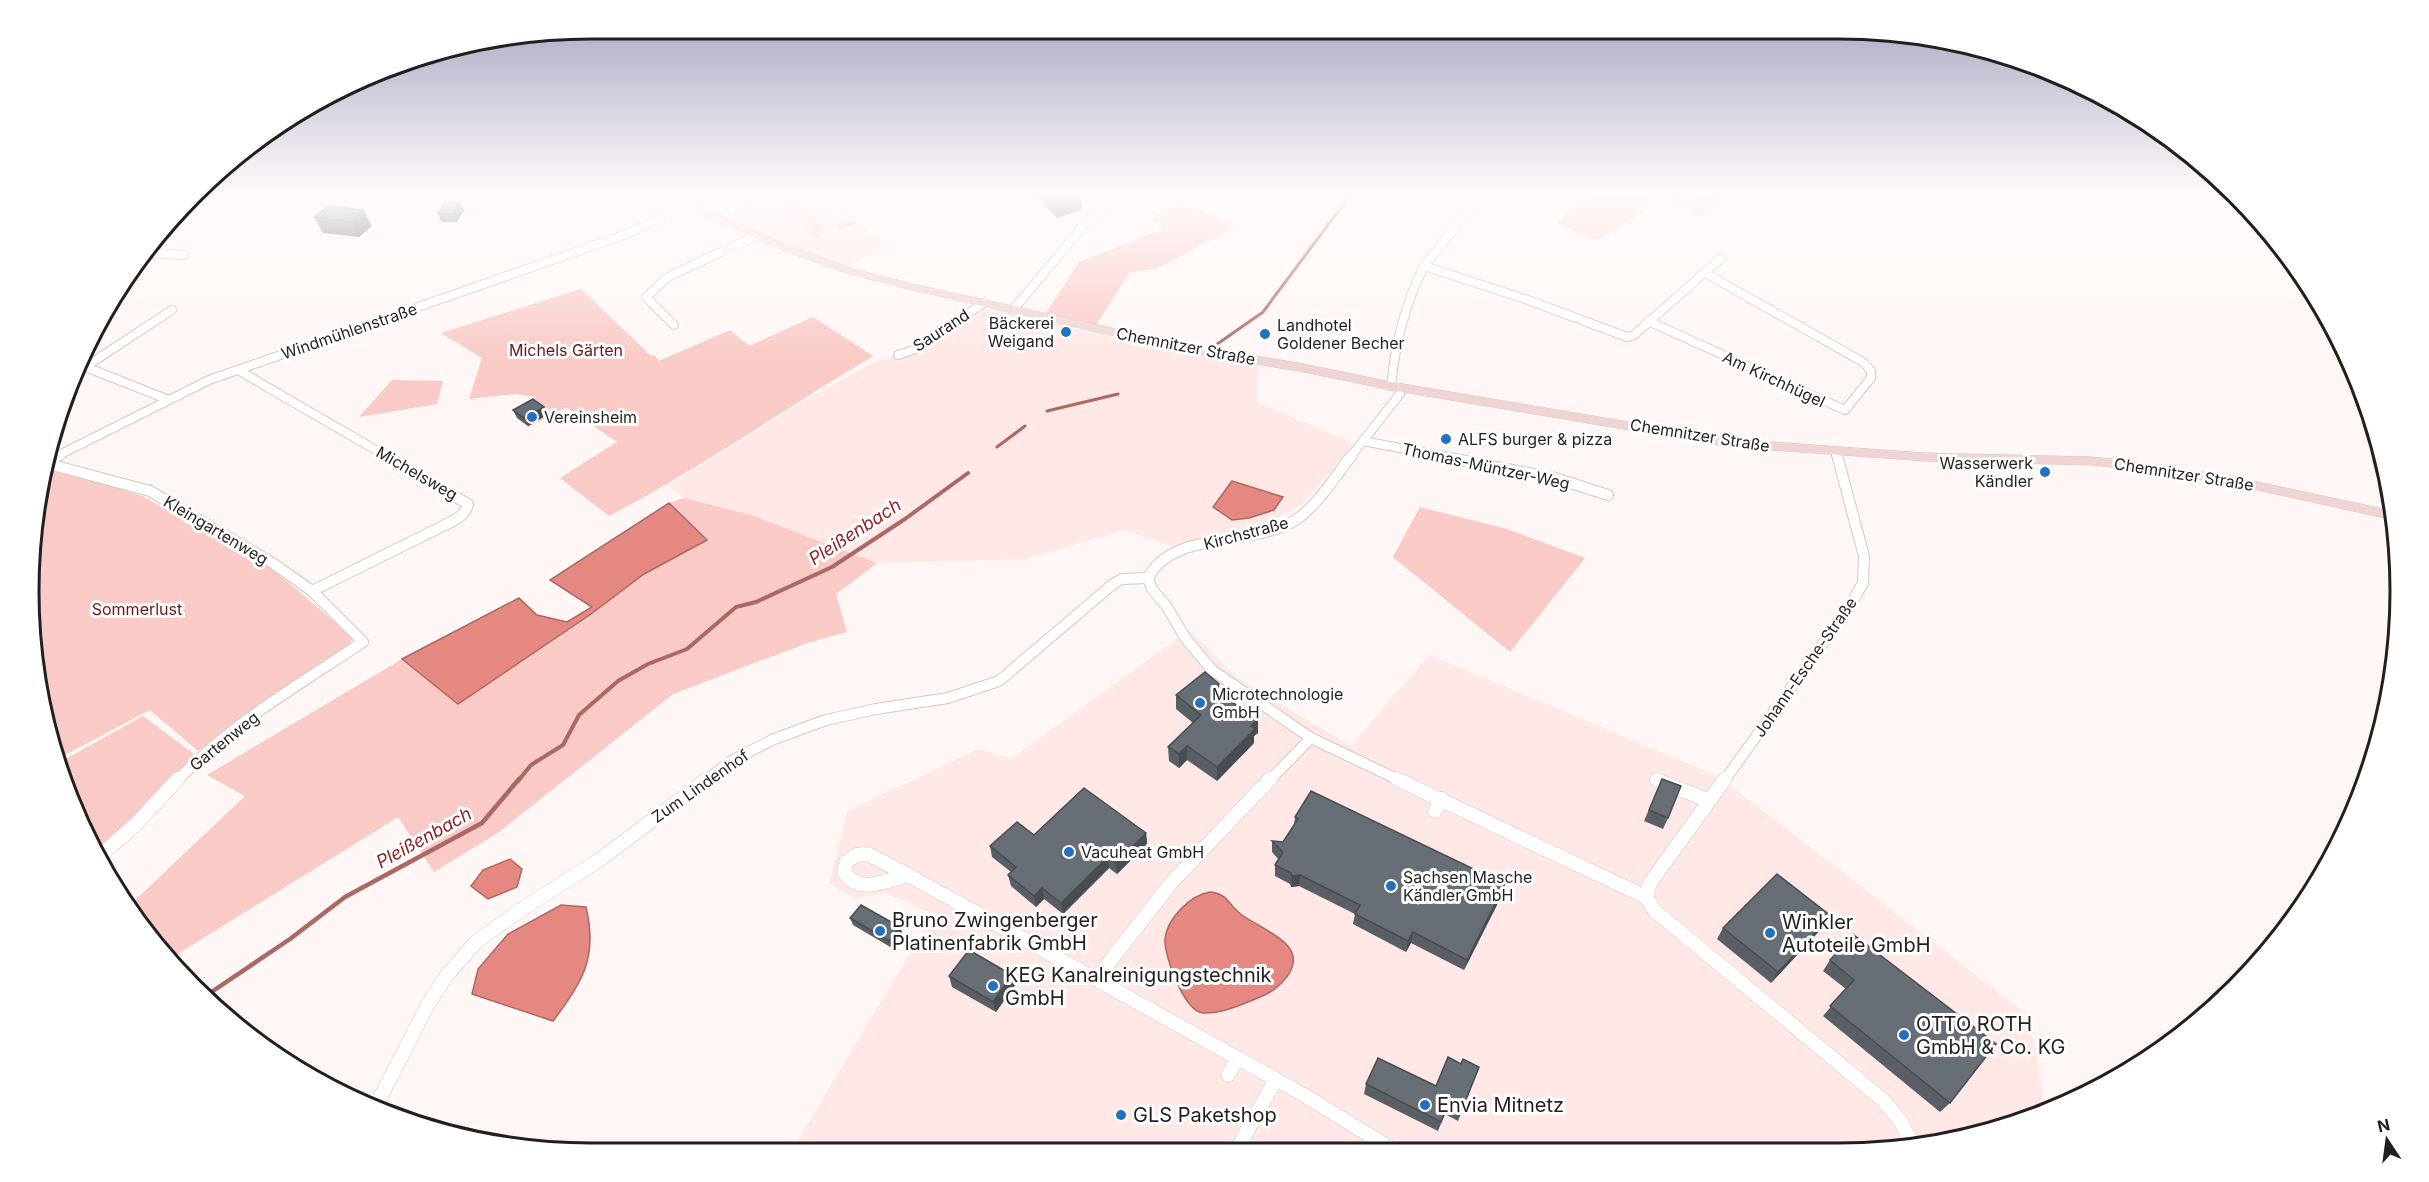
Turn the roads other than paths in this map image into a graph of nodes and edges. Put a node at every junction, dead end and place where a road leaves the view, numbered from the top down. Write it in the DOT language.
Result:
graph roads {
  1 [pos="584,249"];
  2 [pos="791,249"];
  3 [pos="1064,249"];
  4 [pos="1438,249"];
  5 [pos="721,252"];
  6 [pos="154,254"];
  7 [pos="184,255"];
  8 [pos="1721,258"];
  9 [pos="1424,266"];
  10 [pos="1705,273"];
  11 [pos="984,303"];
  12 [pos="172,310"];
  13 [pos="1013,310"];
  14 [pos="1648,321"];
  15 [pos="674,325"];
  16 [pos="898,355"];
  17 [pos="90,360"];
  18 [pos="87,367"];
  19 [pos="238,370"];
  20 [pos="1396,387"];
  21 [pos="169,399"];
  22 [pos="1363,441"];
  23 [pos="1836,452"];
  24 [pos="56,457"];
  25 [pos="54,465"];
  26 [pos="1608,495"];
  27 [pos="2384,514"];
  28 [pos="1148,578"];
  29 [pos="312,591"];
  30 [pos="363,642"];
  31 [pos="1311,738"];
  32 [pos="1657,780"];
  33 [pos="1442,799"];
  34 [pos="1710,801"];
  35 [pos="1435,811"];
  36 [pos="105,852"];
  37 [pos="908,875"];
  38 [pos="1646,897"];
  39 [pos="1097,978"];
  40 [pos="1239,1058"];
  41 [pos="1228,1075"];
  42 [pos="1276,1079"];
  43 [pos="379,1100"];
  44 [pos="1910,1138"];
  45 [pos="1240,1143"];
  46 [pos="1383,1143"];
  1 -- 19 [label="street, Windmühlenstraße"];
  2 -- 11 [label="main road, Chemnitzer Straße"];
  3 -- 13 [label="street"];
  4 -- 9 [label="street, Kirchstraße"];
  5 -- 15 [label="street"];
  6 -- 7 [label="street"];
  8 -- 10 [label="street"];
  9 -- 14 [label="street"];
  9 -- 20 [label="street, Kirchstraße"];
  10 -- 14 [label="street"];
  10 -- 14 [label="street, Am Kirchhügel"];
  11 -- 13 [label="main road, Chemnitzer Straße"];
  11 -- 16 [label="street, Saurand"];
  12 -- 17 [label="street"];
  13 -- 20 [label="main road, Chemnitzer Straße"];
  18 -- 21 [label="street"];
  19 -- 21 [label="street, Windmühlenstraße"];
  19 -- 29 [label="street, Michelsweg"];
  20 -- 22 [label="street, Kirchstraße"];
  20 -- 23 [label="main road, Chemnitzer Straße"];
  21 -- 24 [label="street, Windmühlenstraße"];
  22 -- 26 [label="street, Thomas-Müntzer-Weg"];
  22 -- 28 [label="street, Kirchstraße"];
  23 -- 27 [label="main road, Chemnitzer Straße"];
  23 -- 34 [label="street, Johann-Esche-Straße"];
  25 -- 29 [label="street, Kleingartenweg"];
  28 -- 31 [label="street"];
  28 -- 43 [label="street, Zum Lindenhof"];
  29 -- 30 [label="street, Kleingartenweg"];
  30 -- 36 [label="street, Gartenweg"];
  31 -- 33 [label="street"];
  31 -- 39 [label="street"];
  32 -- 34 [label="street"];
  33 -- 35 [label="street"];
  33 -- 38 [label="street"];
  34 -- 38 [label="street, Johann-Esche-Straße"];
  37 -- 39 [label="street"];
  38 -- 44 [label="street"];
  39 -- 40 [label="street"];
  40 -- 41 [label="street"];
  40 -- 42 [label="street"];
  42 -- 45 [label="street"];
  42 -- 46 [label="street"];
}
